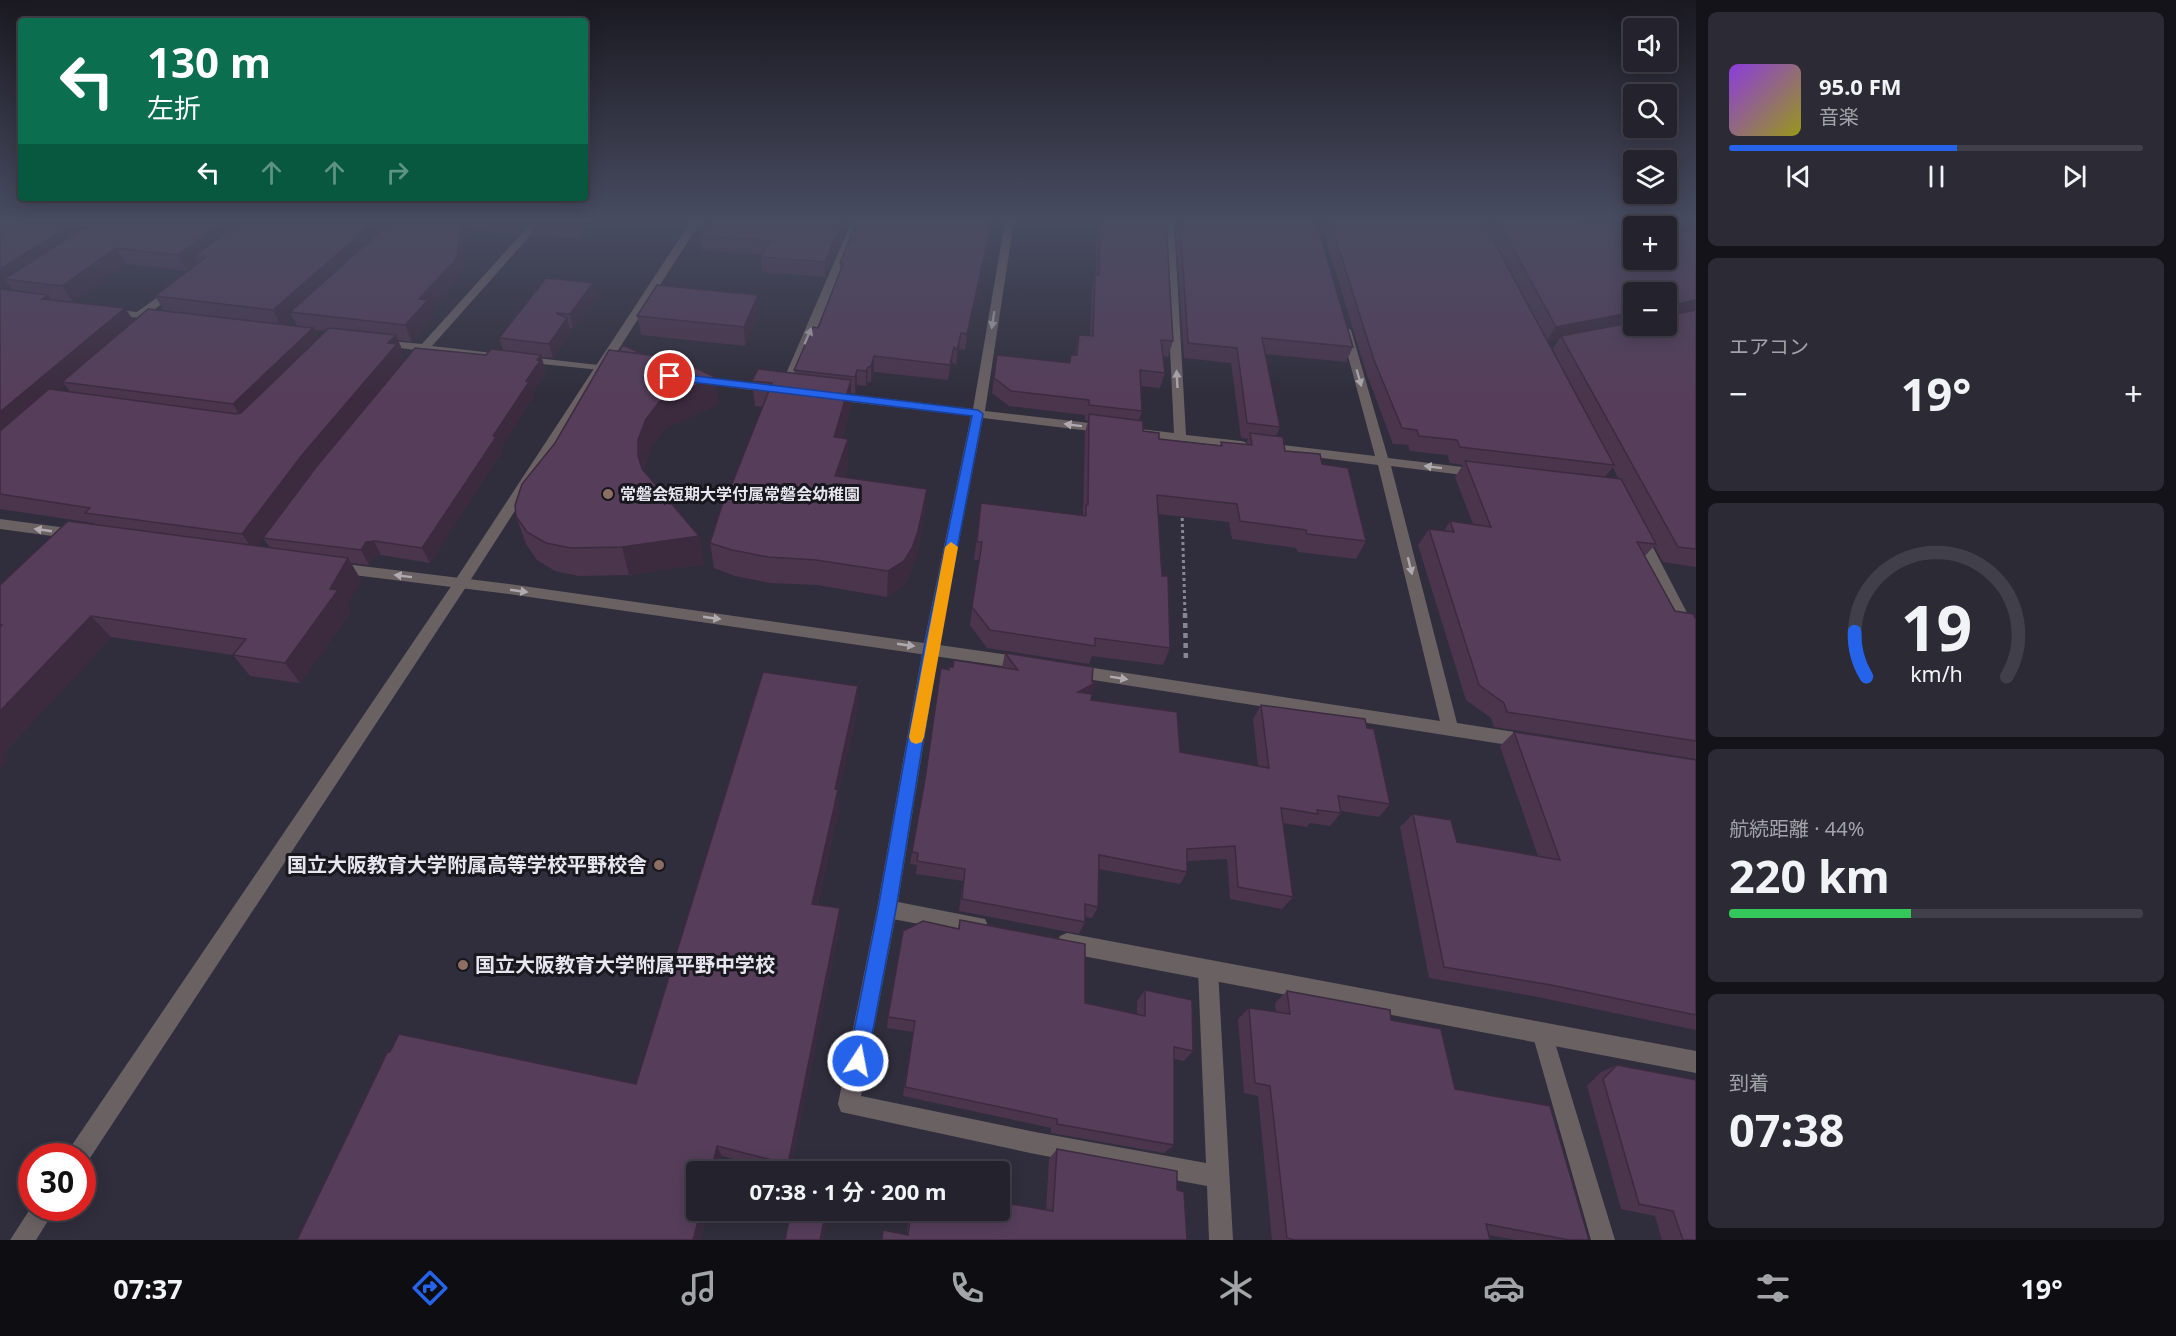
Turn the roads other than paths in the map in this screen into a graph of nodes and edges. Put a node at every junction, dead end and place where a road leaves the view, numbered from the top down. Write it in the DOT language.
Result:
graph roads {
  1 [pos="486,279"];
  2 [pos="658,279"];
  3 [pos="835,279"];
  4 [pos="1000,279"];
  5 [pos="1172,279"];
  6 [pos="177,286"];
  7 [pos="93,310"];
  8 [pos="1341,312"];
  9 [pos="146,319"];
  10 [pos="175,320"];
  11 [pos="368,341"];
  12 [pos="424,348"];
  13 [pos="409,366"];
  14 [pos="600,368"];
  15 [pos="624,371"];
  16 [pos="681,378"];
  17 [pos="819,394"];
  18 [pos="978,414"];
  19 [pos="1180,437"];
  20 [pos="1383,461"];
  21 [pos="1488,474"];
  22 [pos="1632,520"];
  23 [pos="0,524"];
  24 [pos="94,537"];
  25 [pos="326,567"];
  26 [pos="461,583"];
  27 [pos="1696,645"];
  28 [pos="931,648"];
  29 [pos="1036,665"];
  30 [pos="1059,668"];
  31 [pos="1450,729"];
  32 [pos="1544,744"];
  33 [pos="887,909"];
  34 [pos="1002,930"];
  35 [pos="1047,939"];
  36 [pos="1208,969"];
  37 [pos="1542,1033"];
  38 [pos="1696,1062"];
  39 [pos="87,1143"];
  40 [pos="1217,1176"];
  41 [pos="35,1221"];
  42 [pos="22,1240"];
  43 [pos="1221,1240"];
  44 [pos="1603,1240"];
  1 -- 12 [label="street"];
  2 -- 14 [label="street"];
  16 -- 3 [label="street, one-way"];
  4 -- 18 [label="street, one-way"];
  19 -- 5 [label="street, one-way"];
  6 -- 9 [label="street"];
  7 -- 9 [label="street"];
  8 -- 20 [label="street, one-way"];
  9 -- 10 [label="street"];
  11 -- 12 [label="street"];
  12 -- 13 [label="street"];
  12 -- 14 [label="street"];
  14 -- 15 [label="street"];
  14 -- 26 [label="street"];
  17 -- 18 [label="street"];
  19 -- 18 [label="street, one-way"];
  18 -- 28 [label="street"];
  19 -- 20 [label="street"];
  21 -- 20 [label="street, one-way"];
  20 -- 31 [label="street, one-way"];
  22 -- 27 [label="street"];
  24 -- 23 [label="street, one-way"];
  26 -- 25 [label="street, one-way"];
  26 -- 28 [label="street, one-way"];
  26 -- 39 [label="street"];
  28 -- 29 [label="street"];
  28 -- 33 [label="street"];
  30 -- 31 [label="street, one-way"];
  31 -- 32 [label="street"];
  33 -- 34 [label="street"];
  33 -- 40 [label="street"];
  35 -- 36 [label="street"];
  36 -- 37 [label="street"];
  36 -- 40 [label="street"];
  37 -- 38 [label="street"];
  37 -- 44 [label="street"];
  40 -- 43 [label="street"];
  41 -- 42 [label="street"];
}
